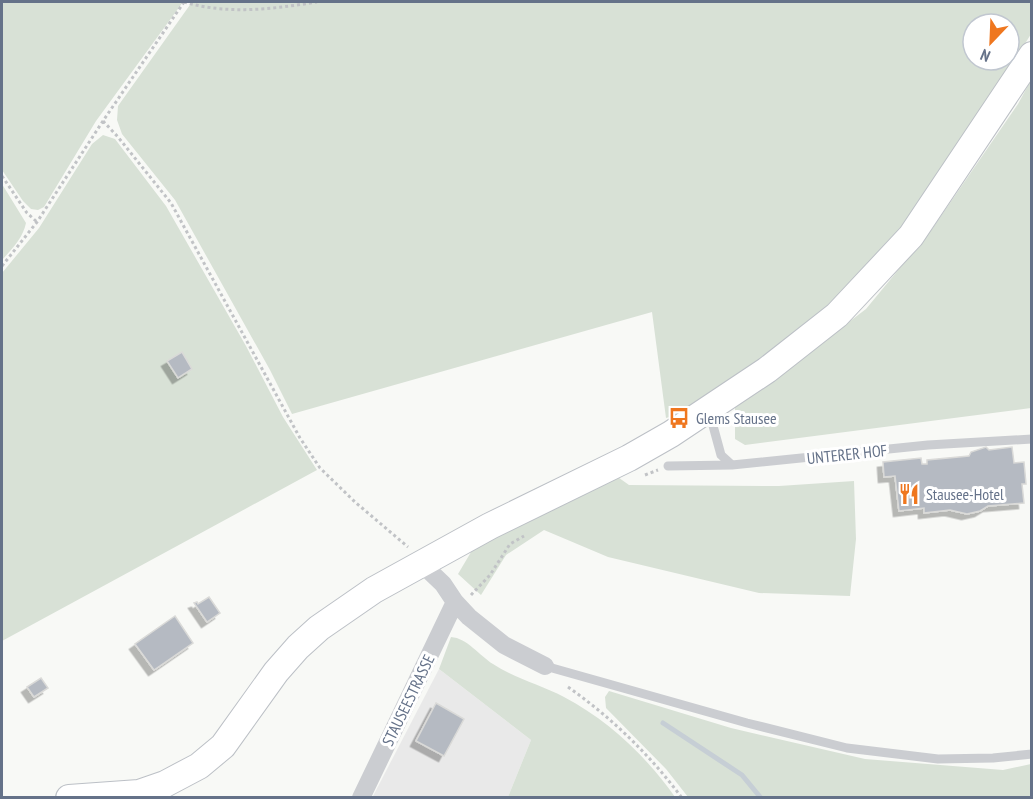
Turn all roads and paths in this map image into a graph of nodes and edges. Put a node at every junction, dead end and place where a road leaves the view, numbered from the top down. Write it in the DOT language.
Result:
graph roads {
  1 [pos="184,2"];
  2 [pos="317,2"];
  3 [pos="1032,55"];
  4 [pos="103,121"];
  5 [pos="2,176"];
  6 [pos="37,222"];
  7 [pos="2,266"];
  8 [pos="708,409"];
  9 [pos="1028,439"];
  10 [pos="732,465"];
  11 [pos="668,466"];
  12 [pos="638,478"];
  13 [pos="529,532"];
  14 [pos="422,564"];
  15 [pos="455,602"];
  16 [pos="545,666"];
  17 [pos="1032,754"];
  18 [pos="69,798"];
  19 [pos="361,798"];
  20 [pos="682,798"];
  1 -- 2 [label="path"];
  1 -- 4 [label="path"];
  3 -- 8 [label="street"];
  4 -- 6 [label="path"];
  4 -- 14 [label="path"];
  5 -- 6 [label="path"];
  6 -- 7 [label="path"];
  8 -- 10 [label="lane"];
  8 -- 14 [label="street"];
  9 -- 10 [label="lane, UNTERER HOF"];
  10 -- 11 [label="lane, UNTERER HOF"];
  11 -- 12 [label="path"];
  13 -- 15 [label="path"];
  14 -- 15 [label="street"];
  14 -- 18 [label="street"];
  15 -- 16 [label="street"];
  15 -- 19 [label="street, STAUSEESTRASSE"];
  16 -- 17 [label="lane"];
  16 -- 20 [label="path"];
}
